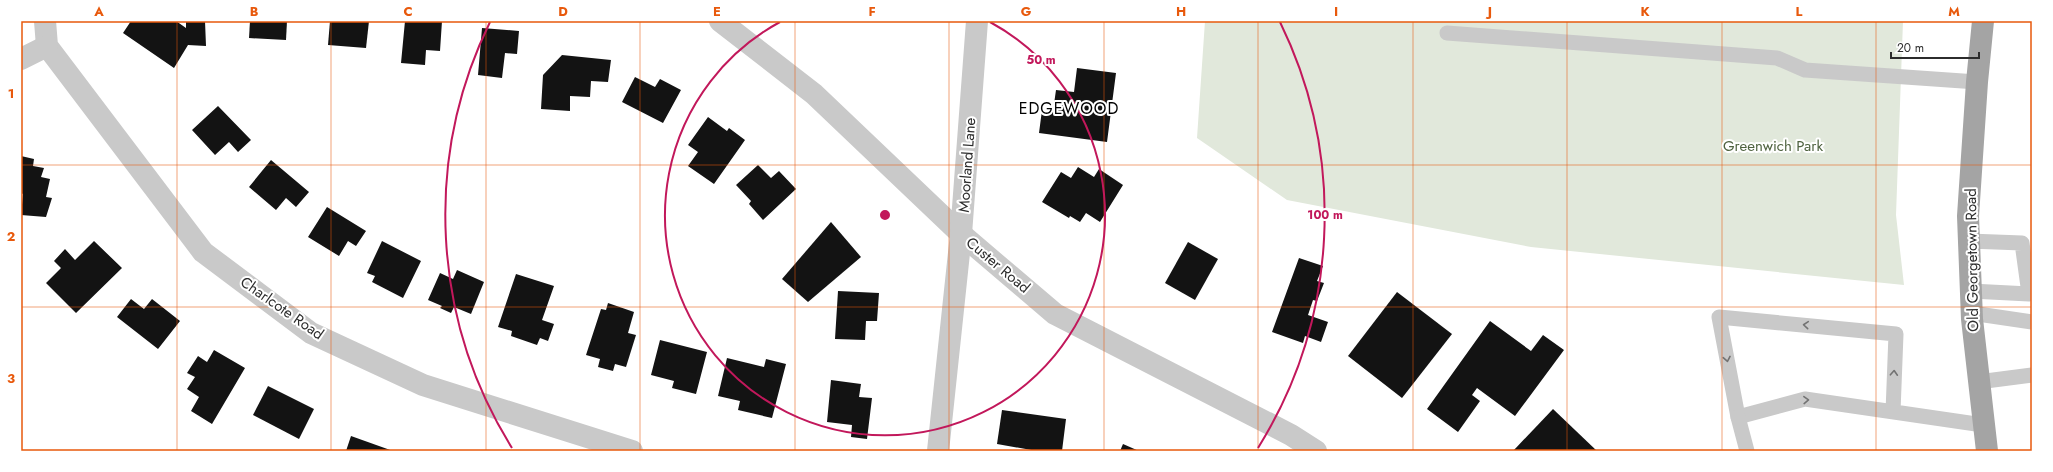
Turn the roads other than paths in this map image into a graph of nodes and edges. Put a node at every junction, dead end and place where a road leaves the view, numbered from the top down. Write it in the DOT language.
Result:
graph roads {
  1 [pos="45,21"];
  2 [pos="720,21"];
  3 [pos="977,21"];
  4 [pos="1983,21"];
  5 [pos="1447,33"];
  6 [pos="47,46"];
  7 [pos="21,59"];
  8 [pos="1977,82"];
  9 [pos="962,234"];
  10 [pos="1969,240"];
  11 [pos="1971,291"];
  12 [pos="1971,313"];
  13 [pos="2032,322"];
  14 [pos="2032,375"];
  15 [pos="1978,382"];
  16 [pos="1893,412"];
  17 [pos="1738,417"];
  18 [pos="1983,425"];
  19 [pos="632,451"];
  20 [pos="938,451"];
  21 [pos="1316,451"];
  22 [pos="1747,451"];
  23 [pos="1987,451"];
  1 -- 6 [label="street"];
  2 -- 9 [label="street, Custer Road"];
  3 -- 9 [label="street, Moorland Lane"];
  4 -- 8 [label="main road, Old Georgetown Road"];
  5 -- 8 [label="lane"];
  6 -- 7 [label="street"];
  6 -- 19 [label="street, Charlcote Road"];
  8 -- 10 [label="main road, Old Georgetown Road"];
  9 -- 20 [label="street, Moorland Lane"];
  9 -- 21 [label="street, Custer Road"];
  10 -- 11 [label="main road, Old Georgetown Road"];
  10 -- 11 [label="lane"];
  11 -- 12 [label="main road, Old Georgetown Road"];
  12 -- 13 [label="lane"];
  12 -- 15 [label="main road, Old Georgetown Road"];
  14 -- 15 [label="lane"];
  15 -- 18 [label="main road, Old Georgetown Road"];
  17 -- 16 [label="lane, one-way"];
  16 -- 17 [label="lane, one-way"];
  16 -- 18 [label="lane"];
  17 -- 22 [label="lane"];
  18 -- 23 [label="main road, Old Georgetown Road"];
}
